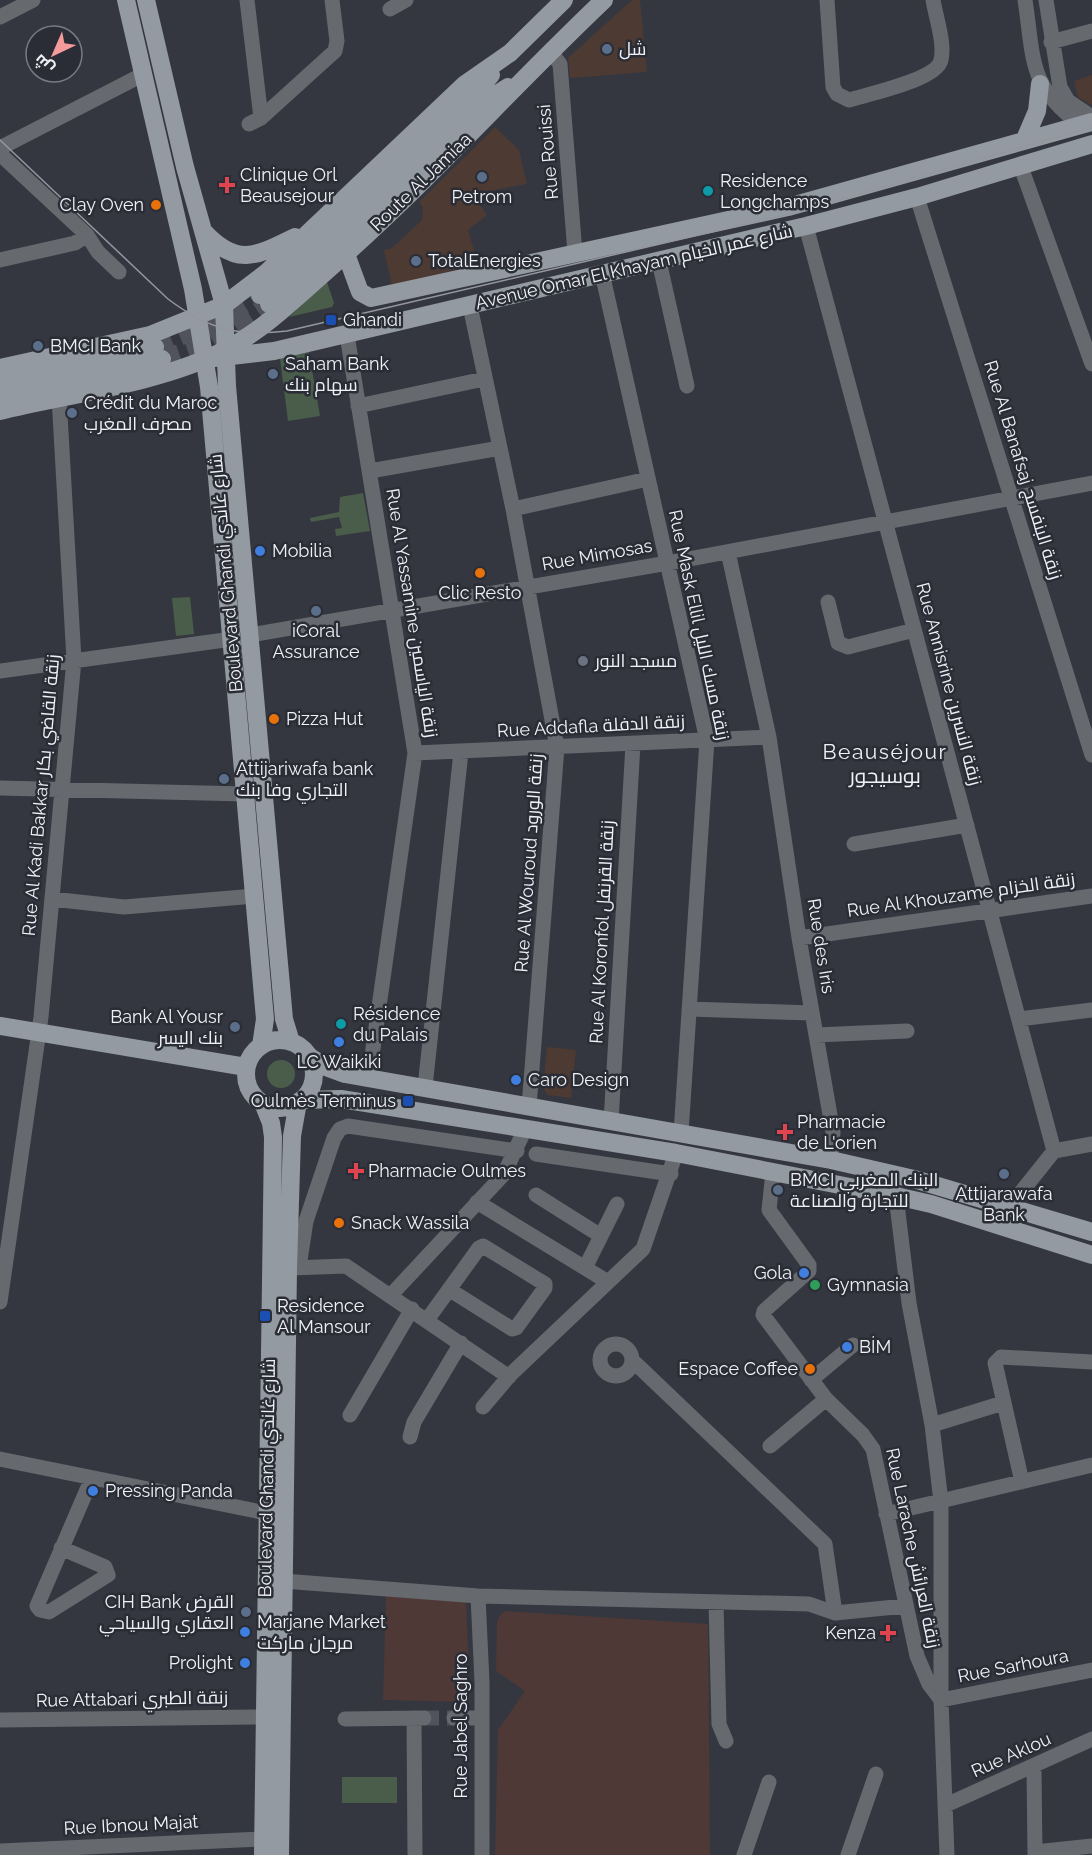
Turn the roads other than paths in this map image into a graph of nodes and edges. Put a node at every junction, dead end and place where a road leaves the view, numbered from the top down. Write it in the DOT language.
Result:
graph roads {
  1 [pos="33,0"];
  2 [pos="126,0"];
  3 [pos="146,0"];
  4 [pos="247,0"];
  5 [pos="332,0"];
  6 [pos="406,0"];
  7 [pos="564,0"];
  8 [pos="604,0"];
  9 [pos="827,0"];
  10 [pos="933,0"];
  11 [pos="1025,0"];
  12 [pos="1046,0"];
  13 [pos="390,9"];
  14 [pos="0,17"];
  15 [pos="1092,31"];
  16 [pos="1052,42"];
  17 [pos="550,51"];
  18 [pos="510,53"];
  19 [pos="142,75"];
  20 [pos="524,76"];
  21 [pos="1040,84"];
  22 [pos="1089,124"];
  23 [pos="1025,139"];
  24 [pos="1092,144"];
  25 [pos="0,147"];
  26 [pos="0,154"];
  27 [pos="1021,166"];
  28 [pos="917,197"];
  29 [pos="315,226"];
  30 [pos="806,226"];
  31 [pos="205,233"];
  32 [pos="87,235"];
  33 [pos="346,254"];
  34 [pos="576,254"];
  35 [pos="0,261"];
  36 [pos="659,261"];
  37 [pos="119,272"];
  38 [pos="602,273"];
  39 [pos="224,305"];
  40 [pos="470,306"];
  41 [pos="199,317"];
  42 [pos="347,334"];
  43 [pos="226,353"];
  44 [pos="205,360"];
  45 [pos="1092,364"];
  46 [pos="0,368"];
  47 [pos="484,379"];
  48 [pos="0,382"];
  49 [pos="687,387"];
  50 [pos="0,396"];
  51 [pos="59,397"];
  52 [pos="357,405"];
  53 [pos="0,411"];
  54 [pos="500,448"];
  55 [pos="370,471"];
  56 [pos="648,479"];
  57 [pos="1092,483"];
  58 [pos="1012,497"];
  59 [pos="513,509"];
  60 [pos="885,520"];
  61 [pos="728,552"];
  62 [pos="668,563"];
  63 [pos="528,587"];
  64 [pos="828,602"];
  65 [pos="393,612"];
  66 [pos="914,630"];
  67 [pos="241,637"];
  68 [pos="74,660"];
  69 [pos="0,671"];
  70 [pos="769,738"];
  71 [pos="707,740"];
  72 [pos="633,744"];
  73 [pos="557,747"];
  74 [pos="461,752"];
  75 [pos="415,753"];
  76 [pos="1092,755"];
  77 [pos="0,788"];
  78 [pos="62,789"];
  79 [pos="245,794"];
  80 [pos="967,825"];
  81 [pos="854,844"];
  82 [pos="255,896"];
  83 [pos="1092,896"];
  84 [pos="52,899"];
  85 [pos="990,911"];
  86 [pos="799,938"];
  87 [pos="689,1009"];
  88 [pos="1092,1010"];
  89 [pos="812,1013"];
  90 [pos="1019,1019"];
  91 [pos="40,1024"];
  92 [pos="0,1026"];
  93 [pos="907,1030"];
  94 [pos="816,1035"];
  95 [pos="291,1042"];
  96 [pos="261,1046"];
  97 [pos="307,1055"];
  98 [pos="246,1067"];
  99 [pos="369,1077"];
  100 [pos="425,1088"];
  101 [pos="299,1101"];
  102 [pos="263,1103"];
  103 [pos="530,1107"];
  104 [pos="611,1122"];
  105 [pos="525,1129"];
  106 [pos="681,1133"];
  107 [pos="1092,1144"];
  108 [pos="517,1151"];
  109 [pos="1054,1151"];
  110 [pos="676,1153"];
  111 [pos="536,1154"];
  112 [pos="831,1160"];
  113 [pos="772,1172"];
  114 [pos="670,1174"];
  115 [pos="536,1195"];
  116 [pos="896,1196"];
  117 [pos="477,1202"];
  118 [pos="617,1204"];
  119 [pos="1010,1206"];
  120 [pos="1092,1232"];
  121 [pos="601,1236"];
  122 [pos="3,1254"];
  123 [pos="1092,1255"];
  124 [pos="294,1268"];
  125 [pos="585,1269"];
  126 [pos="608,1282"];
  127 [pos="450,1290"];
  128 [pos="391,1295"];
  129 [pos="0,1302"];
  130 [pos="412,1309"];
  131 [pos="428,1320"];
  132 [pos="460,1343"];
  133 [pos="853,1345"];
  134 [pos="633,1361"];
  135 [pos="1092,1362"];
  136 [pos="509,1377"];
  137 [pos="811,1380"];
  138 [pos="826,1399"];
  139 [pos="1003,1403"];
  140 [pos="483,1407"];
  141 [pos="350,1415"];
  142 [pos="932,1425"];
  143 [pos="410,1437"];
  144 [pos="770,1446"];
  145 [pos="0,1460"];
  146 [pos="1092,1465"];
  147 [pos="92,1478"];
  148 [pos="1022,1482"];
  149 [pos="941,1502"];
  150 [pos="266,1513"];
  151 [pos="886,1514"];
  152 [pos="61,1548"];
  153 [pos="283,1581"];
  154 [pos="478,1596"];
  155 [pos="716,1602"];
  156 [pos="905,1606"];
  157 [pos="835,1613"];
  158 [pos="1092,1670"];
  159 [pos="941,1700"];
  160 [pos="264,1717"];
  161 [pos="454,1718"];
  162 [pos="482,1718"];
  163 [pos="345,1719"];
  164 [pos="0,1720"];
  165 [pos="1092,1739"];
  166 [pos="726,1740"];
  167 [pos="1034,1767"];
  168 [pos="876,1774"];
  169 [pos="769,1782"];
  170 [pos="946,1805"];
  171 [pos="1092,1846"];
  172 [pos="263,1847"];
  173 [pos="0,1851"];
  174 [pos="1035,1853"];
  175 [pos="280,1855"];
  176 [pos="415,1855"];
  177 [pos="482,1855"];
  178 [pos="744,1855"];
  179 [pos="848,1855"];
  180 [pos="946,1855"];
  1 -- 14 [label="street"];
  2 -- 19 [label="main road, Boulevard Ghandi شارع غاندي"];
  3 -- 31 [label="main road, Boulevard Ghandi شارع غاندي"];
  4 -- 5 [label="street"];
  6 -- 13 [label="street"];
  7 -- 18 [label="main road"];
  8 -- 17 [label="main road, Route Al Jamiaa"];
  9 -- 10 [label="street"];
  11 -- 21 [label="street"];
  12 -- 16 [label="street"];
  15 -- 16 [label="street"];
  16 -- 22 [label="street"];
  17 -- 20 [label="main road, Route Al Jamiaa"];
  17 -- 34 [label="street, Rue Rouissi"];
  18 -- 20 [label="main road"];
  18 -- 29 [label="main road"];
  19 -- 25 [label="street"];
  19 -- 41 [label="main road, Boulevard Ghandi شارع غاندي"];
  20 -- 33 [label="main road, Route Al Jamiaa"];
  21 -- 22 [label="street"];
  21 -- 23 [label="main road"];
  22 -- 23 [label="main road, Avenue Omar El Khayam شارع عمر الخيام"];
  23 -- 34 [label="main road, Avenue Omar El Khayam شارع عمر الخيام"];
  24 -- 27 [label="main road, Avenue Omar El Khayam شارع عمر الخيام"];
  26 -- 32 [label="street"];
  27 -- 28 [label="main road, Avenue Omar El Khayam شارع عمر الخيام"];
  27 -- 45 [label="street"];
  28 -- 30 [label="main road, Avenue Omar El Khayam شارع عمر الخيام"];
  28 -- 58 [label="street, Rue Al Banafsaj زنقة البنفسج"];
  29 -- 31 [label="main road"];
  29 -- 39 [label="main road"];
  30 -- 36 [label="main road, Avenue Omar El Khayam شارع عمر الخيام"];
  30 -- 60 [label="street, Rue Annisrine زنقة النسرين"];
  31 -- 39 [label="main road, Boulevard Ghandi شارع غاندي"];
  32 -- 35 [label="street"];
  32 -- 37 [label="street"];
  33 -- 34 [label="main road, Avenue Omar El Khayam شارع عمر الخيام"];
  33 -- 43 [label="main road, Route Al Jamiaa"];
  36 -- 38 [label="main road, Avenue Omar El Khayam شارع عمر الخيام"];
  36 -- 49 [label="street"];
  38 -- 40 [label="main road, Avenue Omar El Khayam شارع عمر الخيام"];
  38 -- 56 [label="street, Rue Mask Ellil زنقة مسك الليل"];
  39 -- 41 [label="main road"];
  39 -- 43 [label="main road, Boulevard Ghandi شارع غاندي"];
  40 -- 42 [label="main road, Avenue Omar El Khayam شارع عمر الخيام"];
  40 -- 47 [label="street, Rue Al Wouroud زنقة الورود"];
  41 -- 44 [label="main road, Boulevard Ghandi شارع غاندي"];
  41 -- 46 [label="main road"];
  42 -- 43 [label="main road, Avenue Omar El Khayam شارع عمر الخيام"];
  42 -- 52 [label="street, Rue Al Yassamine زنقة الياسمين"];
  43 -- 44 [label="main road"];
  43 -- 67 [label="main road, Boulevard Ghandi شارع غاندي"];
  44 -- 51 [label="main road"];
  44 -- 67 [label="main road, Boulevard Ghandi شارع غاندي"];
  47 -- 52 [label="street"];
  47 -- 54 [label="street, Rue Al Wouroud زنقة الورود"];
  48 -- 50 [label="main road"];
  51 -- 53 [label="main road"];
  51 -- 68 [label="street, Rue Al Kadi Bakkar زنقة القاضي بكار"];
  52 -- 55 [label="street, Rue Al Yassamine زنقة الياسمين"];
  54 -- 55 [label="street"];
  54 -- 59 [label="street, Rue Al Wouroud زنقة الورود"];
  55 -- 65 [label="street, Rue Al Yassamine زنقة الياسمين"];
  56 -- 59 [label="street"];
  56 -- 62 [label="street, Rue Mask Ellil زنقة مسك الليل"];
  57 -- 58 [label="street, Rue Mimosas"];
  58 -- 60 [label="street, Rue Mimosas"];
  58 -- 76 [label="street, Rue Al Banafsaj زنقة البنفسج"];
  59 -- 63 [label="street, Rue Al Wouroud زنقة الورود"];
  60 -- 61 [label="street, Rue Mimosas"];
  60 -- 66 [label="street, Rue Annisrine زنقة النسرين"];
  61 -- 62 [label="street, Rue Mimosas"];
  61 -- 70 [label="street, Rue des Iris"];
  62 -- 63 [label="street, Rue Mimosas"];
  62 -- 71 [label="street, Rue Mask Ellil زنقة مسك الليل"];
  63 -- 65 [label="street, Rue Mimosas"];
  63 -- 73 [label="street, Rue Al Wouroud زنقة الورود"];
  64 -- 66 [label="street"];
  65 -- 67 [label="street, Rue Mimosas"];
  65 -- 75 [label="street, Rue Al Yassamine زنقة الياسمين"];
  66 -- 80 [label="street, Rue Annisrine زنقة النسرين"];
  67 -- 68 [label="street, Rue Mimosas"];
  67 -- 79 [label="main road, Boulevard Ghandi شارع غاندي"];
  67 -- 95 [label="main road, Boulevard Ghandi شارع غاندي"];
  68 -- 69 [label="street, Rue Mimosas"];
  68 -- 78 [label="street, Rue Al Kadi Bakkar زنقة القاضي بكار"];
  70 -- 71 [label="street, Rue Addafla زنقة الدفلة"];
  70 -- 86 [label="street, Rue des Iris"];
  71 -- 72 [label="street, Rue Addafla زنقة الدفلة"];
  71 -- 87 [label="street, Rue Mask Ellil زنقة مسك الليل"];
  72 -- 73 [label="street, Rue Addafla زنقة الدفلة"];
  72 -- 104 [label="street, Rue Al Koronfol زنقة القرنفل"];
  73 -- 74 [label="street, Rue Addafla زنقة الدفلة"];
  73 -- 103 [label="street, Rue Al Wouroud زنقة الورود"];
  74 -- 75 [label="street, Rue Addafla زنقة الدفلة"];
  74 -- 100 [label="street"];
  75 -- 99 [label="street, Rue Al Yassamine زنقة الياسمين"];
  77 -- 78 [label="street"];
  78 -- 79 [label="street"];
  78 -- 84 [label="street, Rue Al Kadi Bakkar زنقة القاضي بكار"];
  79 -- 82 [label="main road, Boulevard Ghandi شارع غاندي"];
  80 -- 81 [label="street"];
  80 -- 85 [label="street, Rue Annisrine زنقة النسرين"];
  82 -- 84 [label="street"];
  82 -- 96 [label="main road, Boulevard Ghandi شارع غاندي"];
  83 -- 85 [label="street, Rue Al Khouzame زنقة الخزام"];
  84 -- 91 [label="street, Rue Al Kadi Bakkar زنقة القاضي بكار"];
  85 -- 86 [label="street, Rue Al Khouzame زنقة الخزام"];
  85 -- 90 [label="street, Rue Annisrine زنقة النسرين"];
  86 -- 89 [label="street, Rue des Iris"];
  87 -- 89 [label="street"];
  87 -- 106 [label="street, Rue Mask Ellil زنقة مسك الليل"];
  88 -- 90 [label="street"];
  89 -- 94 [label="street, Rue des Iris"];
  90 -- 109 [label="street, Rue Annisrine زنقة النسرين"];
  91 -- 92 [label="main road"];
  91 -- 98 [label="main road"];
  91 -- 122 [label="street, Rue Al Kadi Bakkar زنقة القاضي بكار"];
  93 -- 94 [label="street"];
  94 -- 112 [label="street, Rue des Iris"];
  95 -- 96 [label="main road"];
  95 -- 97 [label="main road"];
  96 -- 98 [label="main road"];
  97 -- 99 [label="main road"];
  97 -- 101 [label="main road"];
  98 -- 102 [label="main road"];
  99 -- 100 [label="main road"];
  100 -- 103 [label="main road"];
  101 -- 102 [label="main road"];
  101 -- 105 [label="main road"];
  101 -- 124 [label="main road, Boulevard Ghandi شارع غاندي"];
  102 -- 150 [label="main road, Boulevard Ghandi شارع غاندي"];
  103 -- 104 [label="main road"];
  104 -- 106 [label="main road"];
  105 -- 108 [label="street"];
  105 -- 110 [label="main road"];
  106 -- 112 [label="main road"];
  107 -- 109 [label="street"];
  108 -- 117 [label="street"];
  108 -- 124 [label="street"];
  109 -- 119 [label="street"];
  110 -- 113 [label="main road"];
  110 -- 114 [label="street"];
  111 -- 114 [label="street"];
  112 -- 119 [label="main road"];
  113 -- 116 [label="main road"];
  113 -- 137 [label="street, Rue Larache زنقة العرائش"];
  114 -- 126 [label="street"];
  115 -- 121 [label="street"];
  116 -- 123 [label="main road"];
  116 -- 142 [label="street"];
  117 -- 125 [label="street"];
  117 -- 128 [label="street"];
  118 -- 121 [label="street"];
  119 -- 120 [label="main road"];
  121 -- 125 [label="street"];
  122 -- 129 [label="street, Rue Al Kadi Bakkar زنقة القاضي بكار"];
  124 -- 128 [label="street"];
  124 -- 153 [label="main road, Boulevard Ghandi شارع غاندي"];
  125 -- 126 [label="street"];
  126 -- 136 [label="street"];
  127 -- 127 [label="street"];
  127 -- 131 [label="street"];
  128 -- 130 [label="street"];
  130 -- 131 [label="street"];
  130 -- 141 [label="street"];
  131 -- 132 [label="street"];
  132 -- 136 [label="street"];
  132 -- 143 [label="street"];
  133 -- 137 [label="street"];
  134 -- 157 [label="street"];
  135 -- 139 [label="street"];
  136 -- 140 [label="street"];
  137 -- 138 [label="street, Rue Larache زنقة العرائش"];
  138 -- 144 [label="street"];
  138 -- 151 [label="street, Rue Larache زنقة العرائش"];
  139 -- 142 [label="street"];
  139 -- 148 [label="street"];
  142 -- 149 [label="street"];
  145 -- 147 [label="street"];
  146 -- 148 [label="street"];
  147 -- 150 [label="street"];
  147 -- 152 [label="street"];
  148 -- 149 [label="street"];
  149 -- 151 [label="street"];
  149 -- 159 [label="street"];
  150 -- 160 [label="main road, Boulevard Ghandi شارع غاندي"];
  151 -- 156 [label="street, Rue Larache زنقة العرائش"];
  152 -- 152 [label="street"];
  153 -- 154 [label="street"];
  153 -- 175 [label="main road, Boulevard Ghandi شارع غاندي"];
  154 -- 155 [label="street"];
  154 -- 162 [label="street, Rue Jabel Saghro"];
  155 -- 157 [label="street"];
  155 -- 166 [label="street"];
  156 -- 157 [label="street"];
  156 -- 159 [label="street, Rue Larache زنقة العرائش"];
  158 -- 159 [label="street, Rue Sarhoura"];
  159 -- 170 [label="street"];
  160 -- 164 [label="street, Rue Attabari زنقة الطبري"];
  160 -- 172 [label="main road, Boulevard Ghandi شارع غاندي"];
  161 -- 162 [label="street"];
  162 -- 177 [label="street, Rue Jabel Saghro"];
  163 -- 176 [label="street"];
  165 -- 167 [label="street, Rue Aklou"];
  167 -- 170 [label="street, Rue Aklou"];
  167 -- 174 [label="street"];
  168 -- 179 [label="street"];
  169 -- 178 [label="street"];
  170 -- 180 [label="street"];
  171 -- 174 [label="street"];
  172 -- 173 [label="street, Rue Ibnou Majat"];
}
